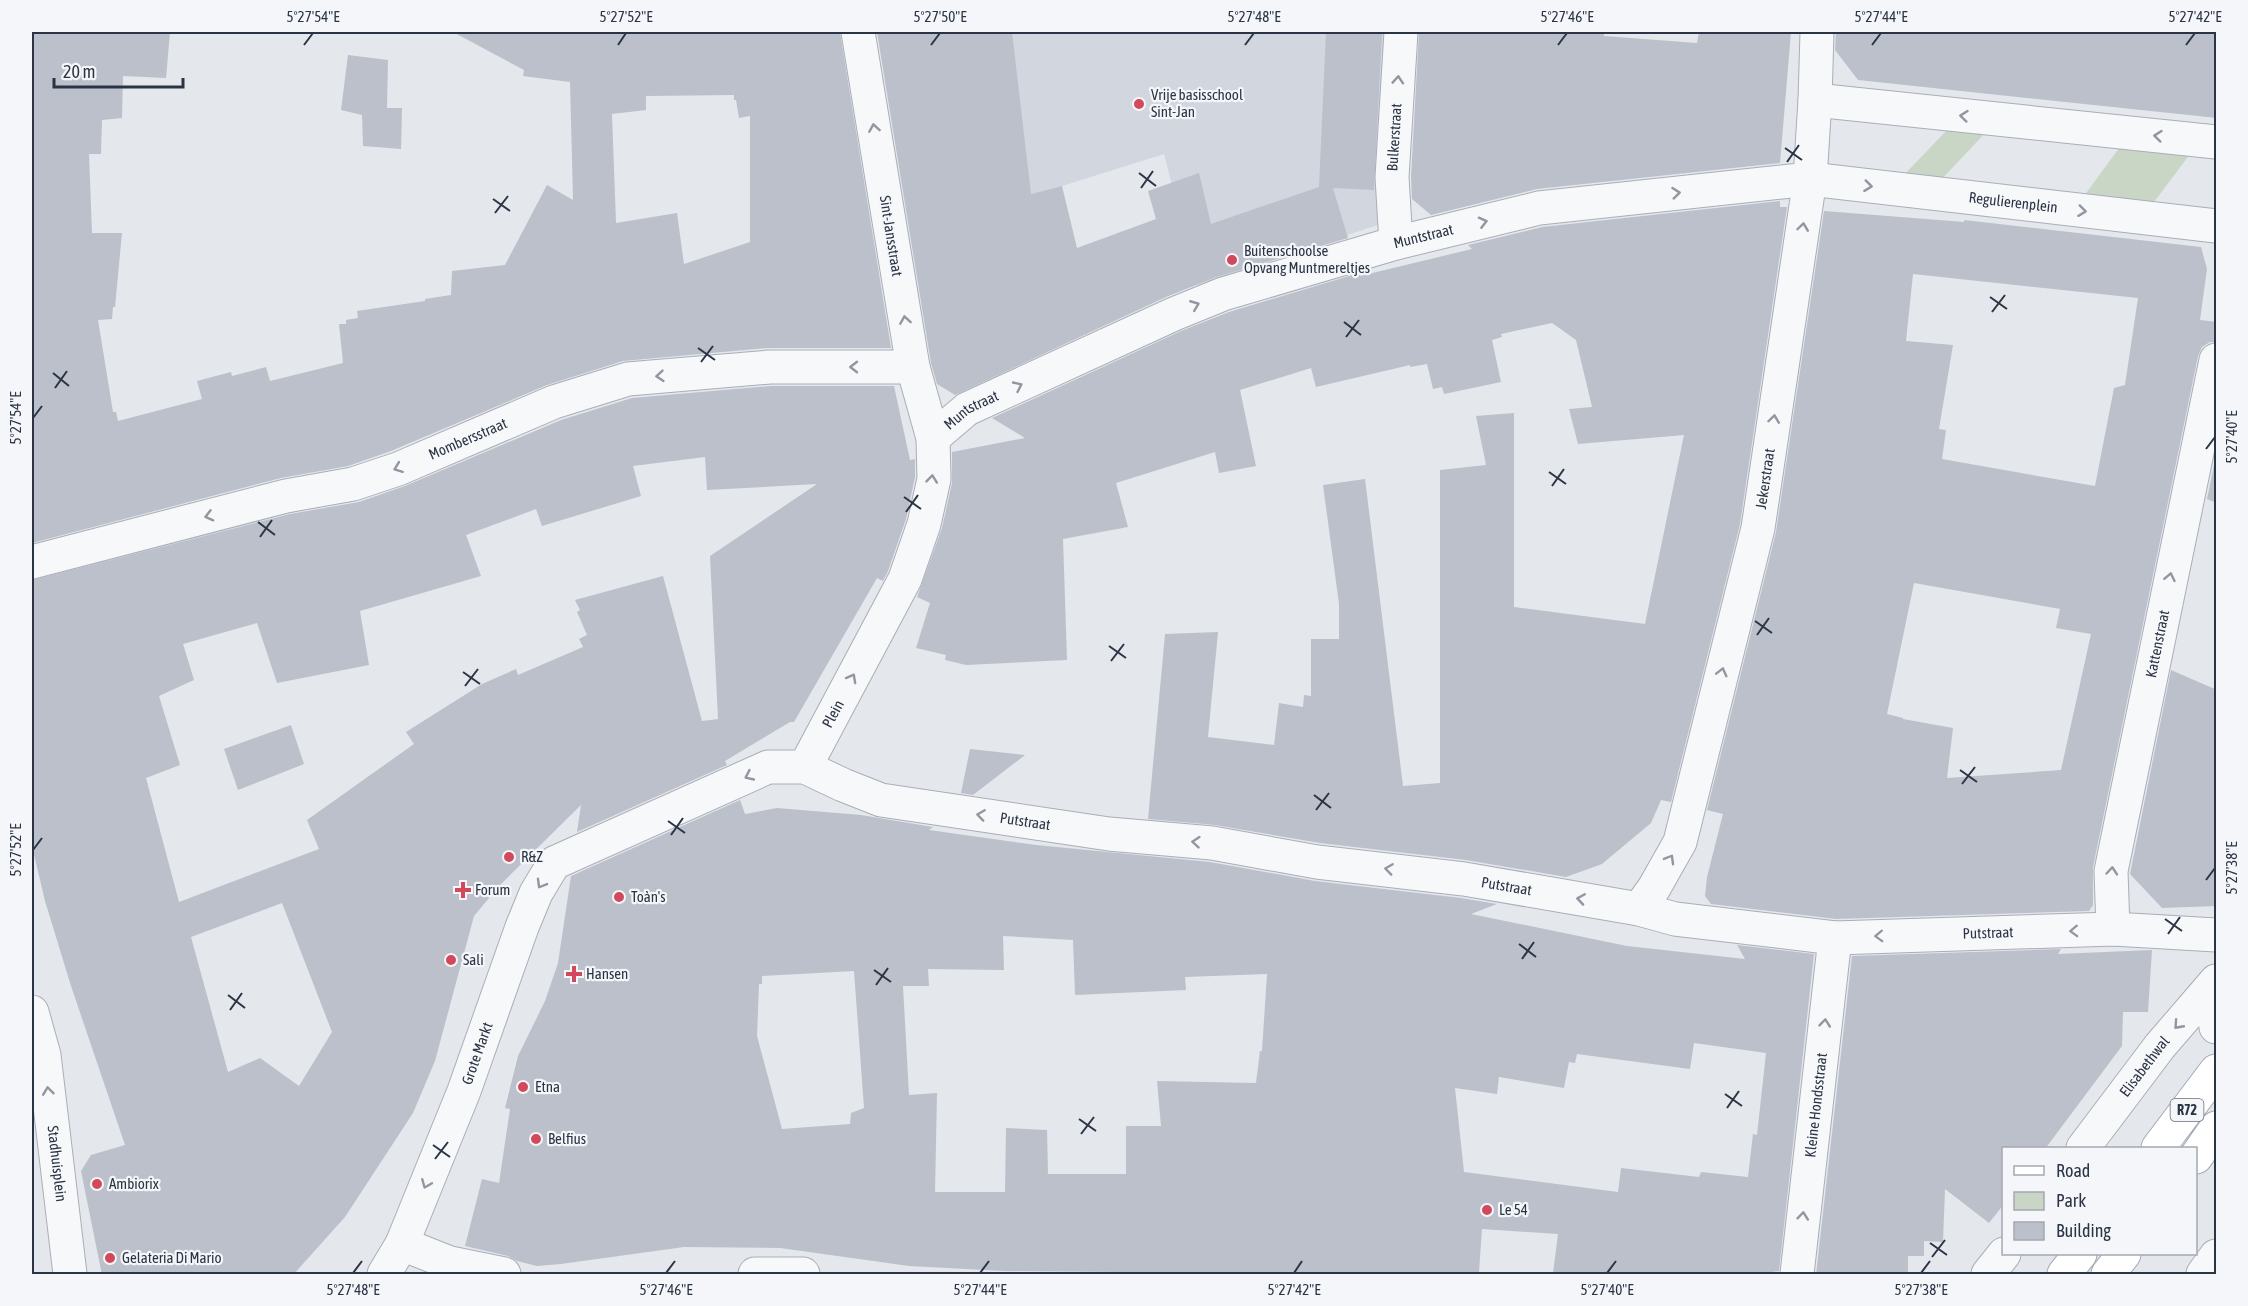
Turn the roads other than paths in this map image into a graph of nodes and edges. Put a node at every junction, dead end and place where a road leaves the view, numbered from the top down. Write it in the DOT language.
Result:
graph roads {
  1 [pos="858,32"];
  2 [pos="1401,32"];
  3 [pos="1817,32"];
  4 [pos="1815,100"];
  5 [pos="2217,142"];
  6 [pos="1810,179"];
  7 [pos="2217,226"];
  8 [pos="1396,243"];
  9 [pos="2217,360"];
  10 [pos="913,367"];
  11 [pos="933,438"];
  12 [pos="32,562"];
  13 [pos="805,767"];
  14 [pos="1639,909"];
  15 [pos="2113,929"];
  16 [pos="2217,935"];
  17 [pos="1835,938"];
  18 [pos="2213,985"];
  19 [pos="32,1012"];
  20 [pos="2217,1027"];
  21 [pos="2217,1071"];
  22 [pos="2217,1128"];
  23 [pos="2084,1147"];
  24 [pos="2160,1147"];
  25 [pos="2197,1155"];
  26 [pos="402,1244"];
  27 [pos="2003,1255"];
  28 [pos="2079,1255"];
  29 [pos="2217,1256"];
  30 [pos="70,1275"];
  31 [pos="384,1275"];
  32 [pos="504,1275"];
  33 [pos="755,1275"];
  34 [pos="803,1275"];
  35 [pos="1797,1275"];
  36 [pos="1988,1275"];
  37 [pos="2064,1275"];
  38 [pos="2203,1275"];
  10 -- 1 [label="street, Sint-Jansstraat, one-way"];
  8 -- 2 [label="street, Bulkerstraat, one-way"];
  3 -- 4 [label="street, Jekerstraat"];
  5 -- 4 [label="street, one-way"];
  4 -- 6 [label="street, Jekerstraat"];
  6 -- 7 [label="street, Regulierenplein, one-way"];
  8 -- 6 [label="street, Muntstraat, one-way"];
  14 -- 6 [label="street, Jekerstraat, one-way"];
  11 -- 8 [label="street, Muntstraat, one-way"];
  15 -- 9 [label="street, Kattenstraat, one-way"];
  10 -- 11 [label="street, Sint-Jansstraat"];
  10 -- 12 [label="street, Mombersstraat, one-way"];
  13 -- 11 [label="street, Plein, one-way"];
  14 -- 13 [label="street, Putstraat, one-way"];
  13 -- 26 [label="street, Grote Markt, one-way"];
  14 -- 17 [label="street, Putstraat"];
  15 -- 16 [label="street, Putstraat"];
  15 -- 17 [label="street, Putstraat, one-way"];
  35 -- 17 [label="street, Kleine Hondsstraat, one-way"];
  18 -- 20 [label="street, Elisabethwal"];
  18 -- 23 [label="street, Elisabethwal, one-way"];
  30 -- 19 [label="street, Stadhuisplein, one-way"];
  21 -- 24 [label="main road, R72"];
  22 -- 25 [label="main road"];
  26 -- 31 [label="street, Grote Markt"];
  26 -- 32 [label="street"];
  27 -- 36 [label="street"];
  28 -- 37 [label="main road"];
  29 -- 38 [label="street"];
  33 -- 34 [label="street"];
}
